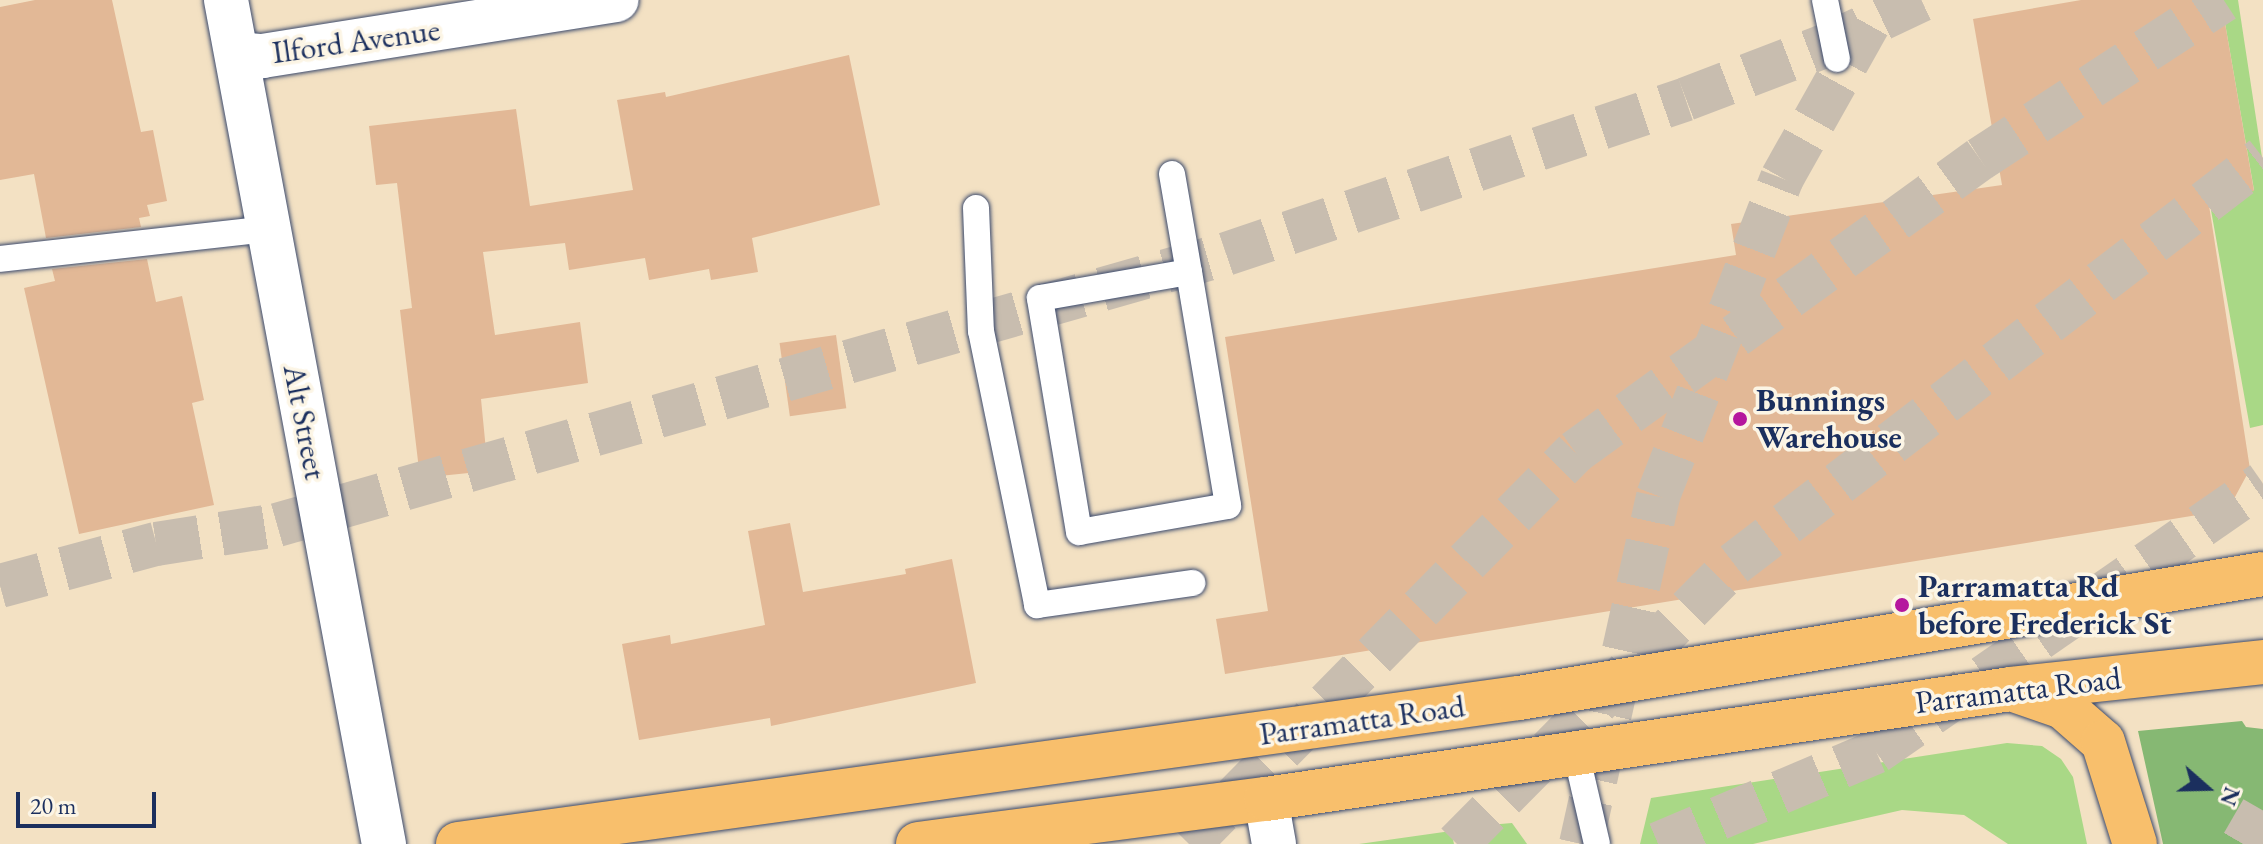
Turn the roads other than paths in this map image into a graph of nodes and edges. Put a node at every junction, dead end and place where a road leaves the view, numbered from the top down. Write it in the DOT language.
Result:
graph roads {
  1 [pos="226,0"];
  2 [pos="617,0"];
  3 [pos="1825,0"];
  4 [pos="237,54"];
  5 [pos="1837,59"];
  6 [pos="1172,174"];
  7 [pos="976,208"];
  8 [pos="267,229"];
  9 [pos="0,259"];
  10 [pos="1189,272"];
  11 [pos="2263,574"];
  12 [pos="1192,583"];
  13 [pos="2263,662"];
  14 [pos="2011,689"];
  15 [pos="1576,753"];
  16 [pos="1266,799"];
  17 [pos="384,844"];
  18 [pos="458,844"];
  19 [pos="918,844"];
  20 [pos="1274,844"];
  21 [pos="1597,844"];
  22 [pos="2135,844"];
  1 -- 4 [label="street, Alt Street"];
  2 -- 4 [label="street, Ilford Avenue"];
  3 -- 5 [label="lane"];
  4 -- 8 [label="street, Alt Street"];
  6 -- 10 [label="lane"];
  7 -- 12 [label="lane"];
  8 -- 9 [label="lane"];
  8 -- 17 [label="street, Alt Street"];
  10 -- 10 [label="lane"];
  11 -- 18 [label="main road, Parramatta Road"];
  13 -- 14 [label="main road, Parramatta Road"];
  14 -- 15 [label="main road, Parramatta Road"];
  14 -- 22 [label="main road"];
  15 -- 16 [label="main road, Parramatta Road"];
  15 -- 21 [label="lane"];
  16 -- 19 [label="main road, Parramatta Road"];
  16 -- 20 [label="street"];
}
